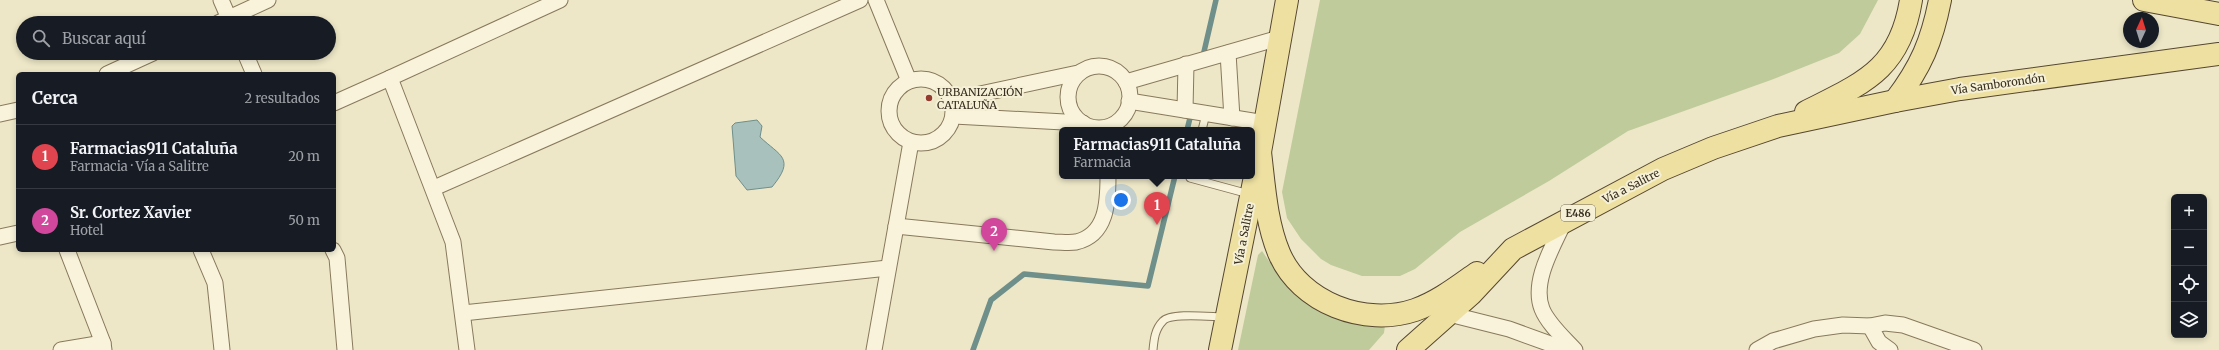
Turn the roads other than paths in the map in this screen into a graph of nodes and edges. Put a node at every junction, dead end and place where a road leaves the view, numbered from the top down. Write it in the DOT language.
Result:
graph roads {
  1 [pos="221,0"];
  2 [pos="268,0"];
  3 [pos="560,0"];
  4 [pos="860,0"];
  5 [pos="876,0"];
  6 [pos="1287,0"];
  7 [pos="1911,0"];
  8 [pos="1940,0"];
  9 [pos="2144,0"];
  10 [pos="2219,14"];
  11 [pos="225,16"];
  12 [pos="236,16"];
  13 [pos="1280,38"];
  14 [pos="1228,52"];
  15 [pos="2219,54"];
  16 [pos="138,60"];
  17 [pos="248,60"];
  18 [pos="1186,64"];
  19 [pos="111,72"];
  20 [pos="253,72"];
  21 [pos="1078,73"];
  22 [pos="390,78"];
  23 [pos="909,81"];
  24 [pos="1126,82"];
  25 [pos="952,100"];
  26 [pos="1129,101"];
  27 [pos="1895,101"];
  28 [pos="336,102"];
  29 [pos="16,110"];
  30 [pos="1185,110"];
  31 [pos="0,114"];
  32 [pos="1206,114"];
  33 [pos="954,116"];
  34 [pos="1232,118"];
  35 [pos="1265,122"];
  36 [pos="1083,123"];
  37 [pos="1778,126"];
  38 [pos="1096,127"];
  39 [pos="1110,127"];
  40 [pos="1203,127"];
  41 [pos="911,142"];
  42 [pos="1260,152"];
  43 [pos="1255,178"];
  44 [pos="1108,179"];
  45 [pos="1194,179"];
  46 [pos="1255,179"];
  47 [pos="434,188"];
  48 [pos="1252,194"];
  49 [pos="1565,220"];
  50 [pos="896,226"];
  51 [pos="16,233"];
  52 [pos="0,237"];
  53 [pos="1513,249"];
  54 [pos="69,252"];
  55 [pos="202,252"];
  56 [pos="334,252"];
  57 [pos="888,268"];
  58 [pos="463,313"];
  59 [pos="1449,314"];
  60 [pos="1227,318"];
  61 [pos="1870,326"];
  62 [pos="104,346"];
  63 [pos="61,350"];
  64 [pos="222,350"];
  65 [pos="345,350"];
  66 [pos="467,350"];
  67 [pos="874,350"];
  68 [pos="1153,350"];
  69 [pos="1220,350"];
  70 [pos="1408,350"];
  71 [pos="1567,350"];
  72 [pos="1575,350"];
  73 [pos="1757,350"];
  74 [pos="1890,350"];
  75 [pos="1974,350"];
  1 -- 11 [label="street"];
  2 -- 12 [label="street"];
  3 -- 22 [label="street"];
  4 -- 47 [label="street"];
  5 -- 23 [label="street"];
  6 -- 13 [label="main road, Vía a Salitre"];
  7 -- 37 [label="main road"];
  8 -- 27 [label="main road"];
  9 -- 10 [label="main road"];
  13 -- 14 [label="street"];
  13 -- 35 [label="main road, Vía a Salitre"];
  14 -- 18 [label="street"];
  14 -- 34 [label="street"];
  15 -- 27 [label="main road, Vía Samborondón"];
  16 -- 19 [label="street"];
  17 -- 20 [label="street"];
  18 -- 24 [label="street"];
  18 -- 30 [label="street"];
  21 -- 24 [label="street"];
  21 -- 25 [label="street"];
  21 -- 36 [label="street"];
  22 -- 28 [label="street"];
  22 -- 47 [label="street"];
  23 -- 25 [label="street"];
  23 -- 41 [label="street"];
  24 -- 26 [label="street"];
  25 -- 33 [label="street"];
  26 -- 30 [label="street"];
  26 -- 39 [label="street"];
  27 -- 37 [label="main road, Vía Samborondón"];
  29 -- 31 [label="street"];
  30 -- 32 [label="street"];
  32 -- 34 [label="street"];
  32 -- 40 [label="lane"];
  33 -- 36 [label="street"];
  33 -- 41 [label="street"];
  34 -- 35 [label="street"];
  35 -- 42 [label="main road, Vía a Salitre"];
  36 -- 38 [label="street"];
  37 -- 49 [label="main road, Vía a Salitre / E486"];
  41 -- 50 [label="street"];
  42 -- 43 [label="main road, Vía a Salitre"];
  42 -- 53 [label="main road"];
  44 -- 50 [label="street"];
  45 -- 48 [label="lane"];
  46 -- 48 [label="main road, Vía a Salitre"];
  47 -- 58 [label="street"];
  48 -- 60 [label="main road, Vía a Salitre"];
  49 -- 53 [label="main road, Vía a Salitre / E486"];
  49 -- 72 [label="street"];
  50 -- 57 [label="street"];
  51 -- 52 [label="street"];
  53 -- 59 [label="main road, Vía a Salitre / E486"];
  54 -- 62 [label="street"];
  55 -- 64 [label="street"];
  56 -- 65 [label="street"];
  57 -- 58 [label="street"];
  57 -- 67 [label="street"];
  58 -- 66 [label="street"];
  59 -- 70 [label="main road, Vía a Salitre / E486"];
  59 -- 71 [label="street"];
  60 -- 68 [label="lane"];
  60 -- 69 [label="main road, Vía a Salitre"];
  61 -- 73 [label="street"];
  61 -- 74 [label="street"];
  61 -- 75 [label="street"];
  62 -- 63 [label="street"];
}
